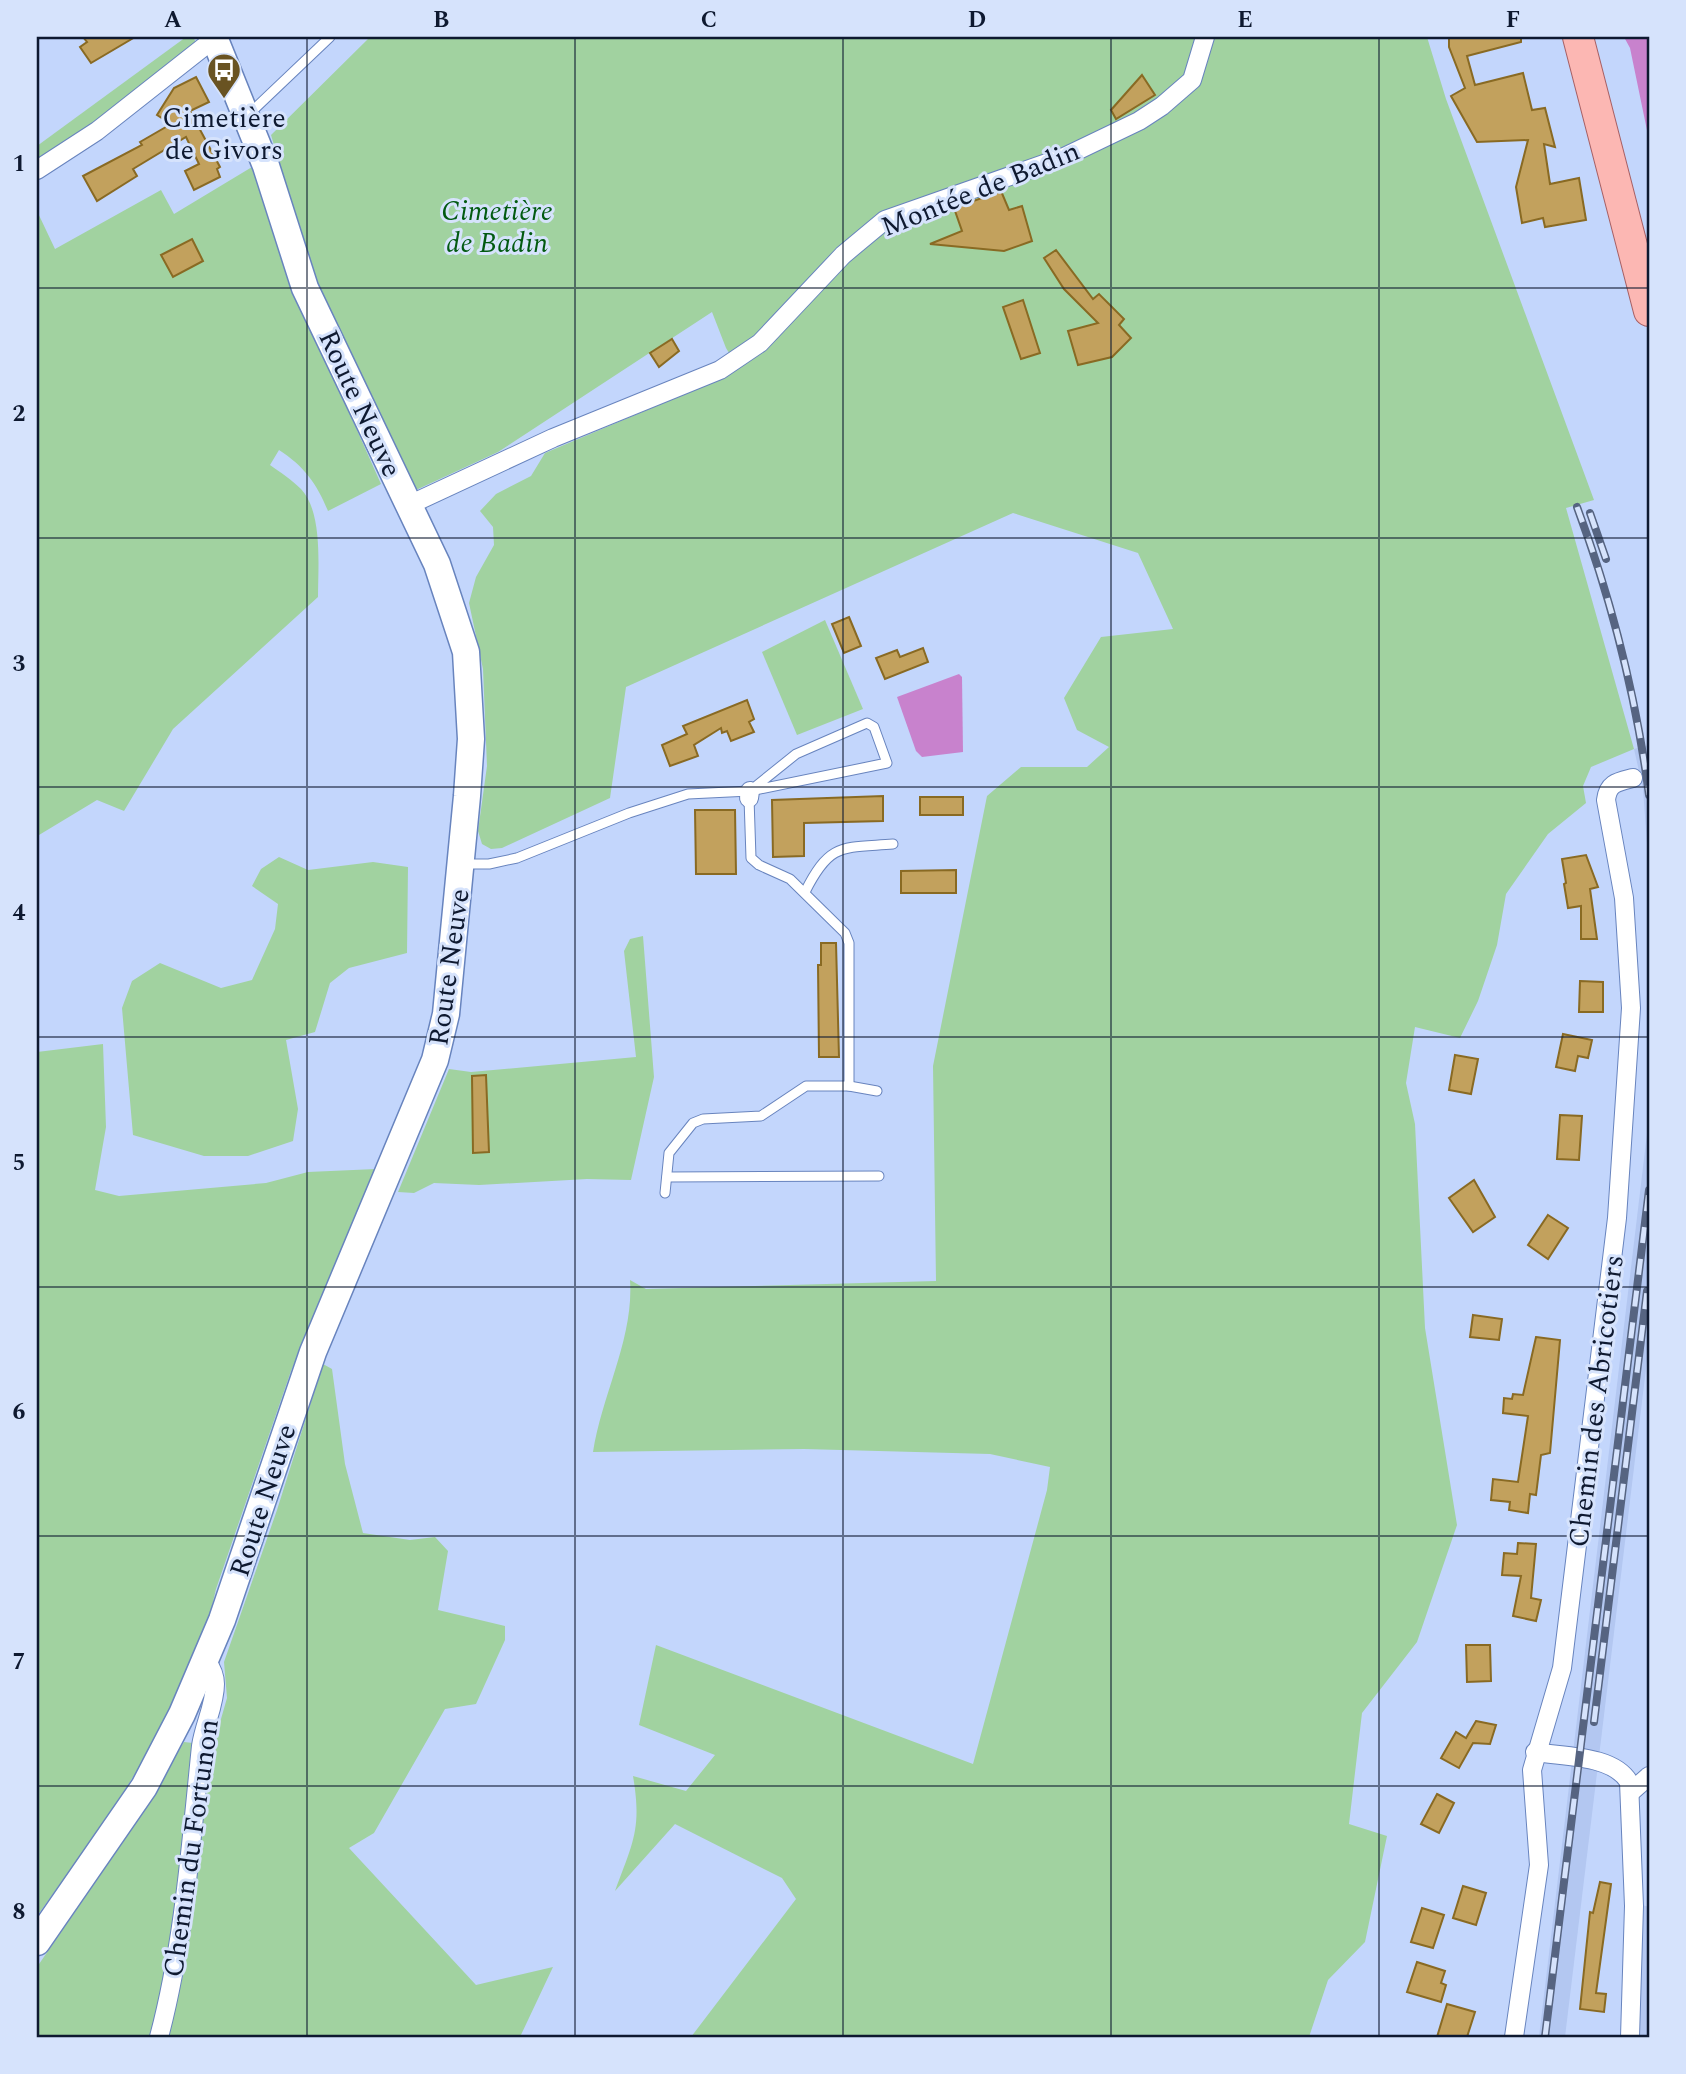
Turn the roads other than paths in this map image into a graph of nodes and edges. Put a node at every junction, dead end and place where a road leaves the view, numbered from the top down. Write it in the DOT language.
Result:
graph roads {
  1 [pos="330,37"];
  2 [pos="1205,37"];
  3 [pos="1578,37"];
  4 [pos="215,38"];
  5 [pos="246,117"];
  6 [pos="37,170"];
  7 [pos="1649,311"];
  8 [pos="409,505"];
  9 [pos="1633,778"];
  10 [pos="750,795"];
  11 [pos="893,844"];
  12 [pos="461,864"];
  13 [pos="805,892"];
  14 [pos="849,1086"];
  15 [pos="877,1091"];
  16 [pos="879,1176"];
  17 [pos="667,1177"];
  18 [pos="665,1193"];
  19 [pos="206,1660"];
  20 [pos="1535,1752"];
  21 [pos="1649,1776"];
  22 [pos="1632,1791"];
  23 [pos="37,1942"];
  24 [pos="159,2037"];
  25 [pos="1514,2037"];
  26 [pos="1630,2037"];
  1 -- 5 [label="lane"];
  2 -- 8 [label="street, Montée de Badin"];
  3 -- 7 [label="main road"];
  4 -- 5 [label="street, Route Neuve"];
  4 -- 6 [label="street"];
  5 -- 8 [label="street, Route Neuve"];
  8 -- 12 [label="street, Route Neuve"];
  9 -- 20 [label="street, Chemin des Abricotiers"];
  10 -- 10 [label="lane"];
  10 -- 12 [label="lane"];
  10 -- 13 [label="lane"];
  11 -- 13 [label="lane"];
  12 -- 19 [label="street, Route Neuve"];
  13 -- 14 [label="lane"];
  14 -- 15 [label="lane"];
  14 -- 17 [label="lane"];
  16 -- 17 [label="lane"];
  17 -- 18 [label="lane"];
  19 -- 23 [label="street, Route Neuve"];
  19 -- 24 [label="street, Chemin du Fortunon"];
  20 -- 22 [label="street"];
  20 -- 25 [label="street, Chemin des Abricotiers"];
  21 -- 22 [label="street"];
  22 -- 26 [label="street"];
}
